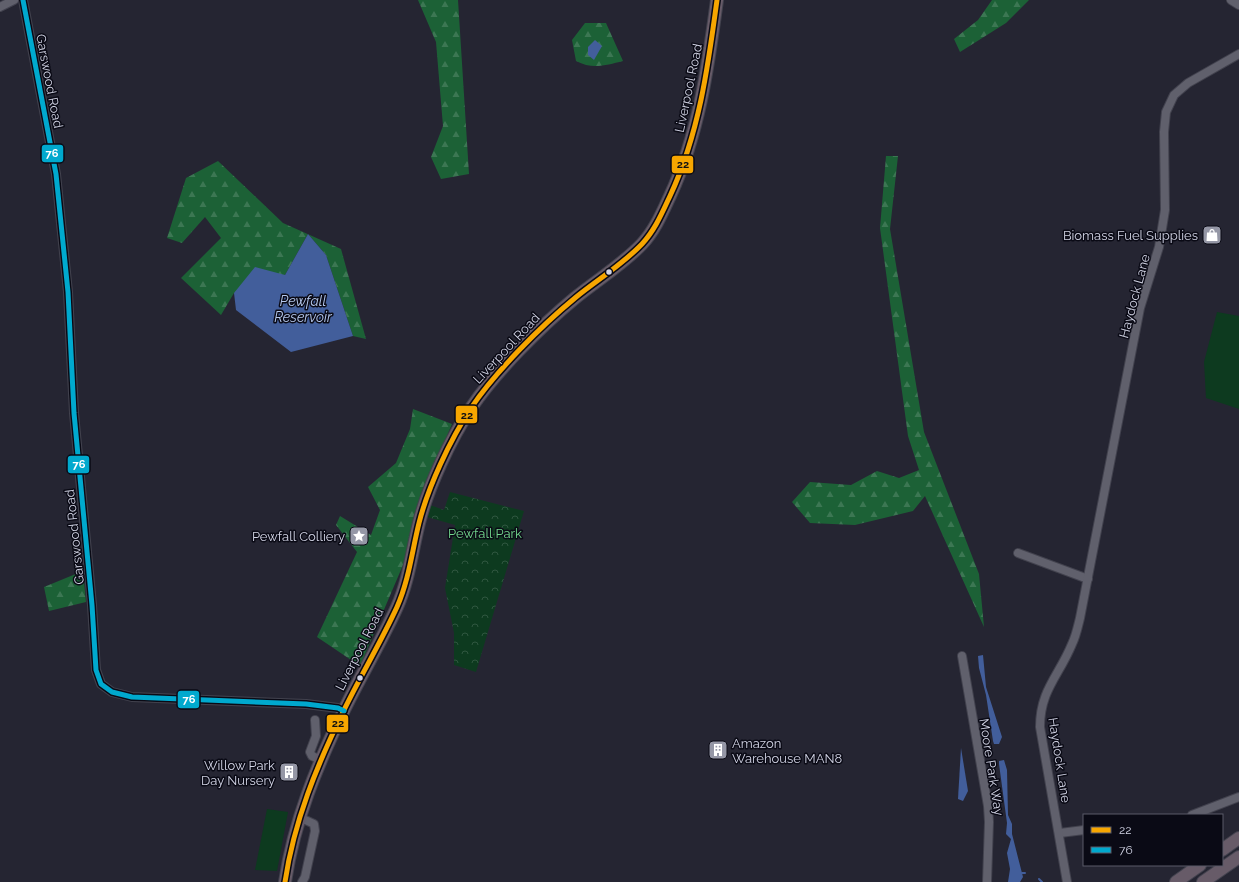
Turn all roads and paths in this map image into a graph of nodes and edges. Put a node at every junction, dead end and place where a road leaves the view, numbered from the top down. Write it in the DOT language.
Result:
graph roads {
  1 [pos="14,0"];
  2 [pos="22,0"];
  3 [pos="717,0"];
  4 [pos="1231,0"];
  5 [pos="1239,5"];
  6 [pos="0,7"];
  7 [pos="1239,54"];
  8 [pos="1018,553"];
  9 [pos="1088,579"];
  10 [pos="962,656"];
  11 [pos="344,711"];
  12 [pos="312,724"];
  13 [pos="321,760"];
  14 [pos="1239,797"];
  15 [pos="1195,814"];
  16 [pos="299,817"];
  17 [pos="1083,830"];
  18 [pos="1060,833"];
  19 [pos="1239,838"];
  20 [pos="1223,849"];
  21 [pos="1239,857"];
  22 [pos="1199,866"];
  23 [pos="285,882"];
  24 [pos="302,882"];
  25 [pos="987,882"];
  26 [pos="1068,882"];
  27 [pos="1176,882"];
  28 [pos="1203,882"];
  1 -- 6 [label="street"];
  2 -- 11 [label="street, Garswood Road"];
  3 -- 11 [label="highway, Liverpool Road"];
  4 -- 5 [label="street"];
  7 -- 9 [label="street, Haydock Lane"];
  8 -- 9 [label="street"];
  9 -- 18 [label="street, Haydock Lane"];
  10 -- 25 [label="street, Moore Park Way"];
  11 -- 13 [label="highway, Liverpool Road"];
  12 -- 13 [label="street"];
  13 -- 16 [label="highway, Liverpool Road"];
  14 -- 15 [label="street"];
  16 -- 23 [label="highway, Liverpool Road"];
  16 -- 24 [label="street"];
  17 -- 18 [label="street"];
  18 -- 26 [label="street, Haydock Lane"];
  19 -- 20 [label="highway"];
  21 -- 28 [label="highway"];
  22 -- 27 [label="highway"];
}
